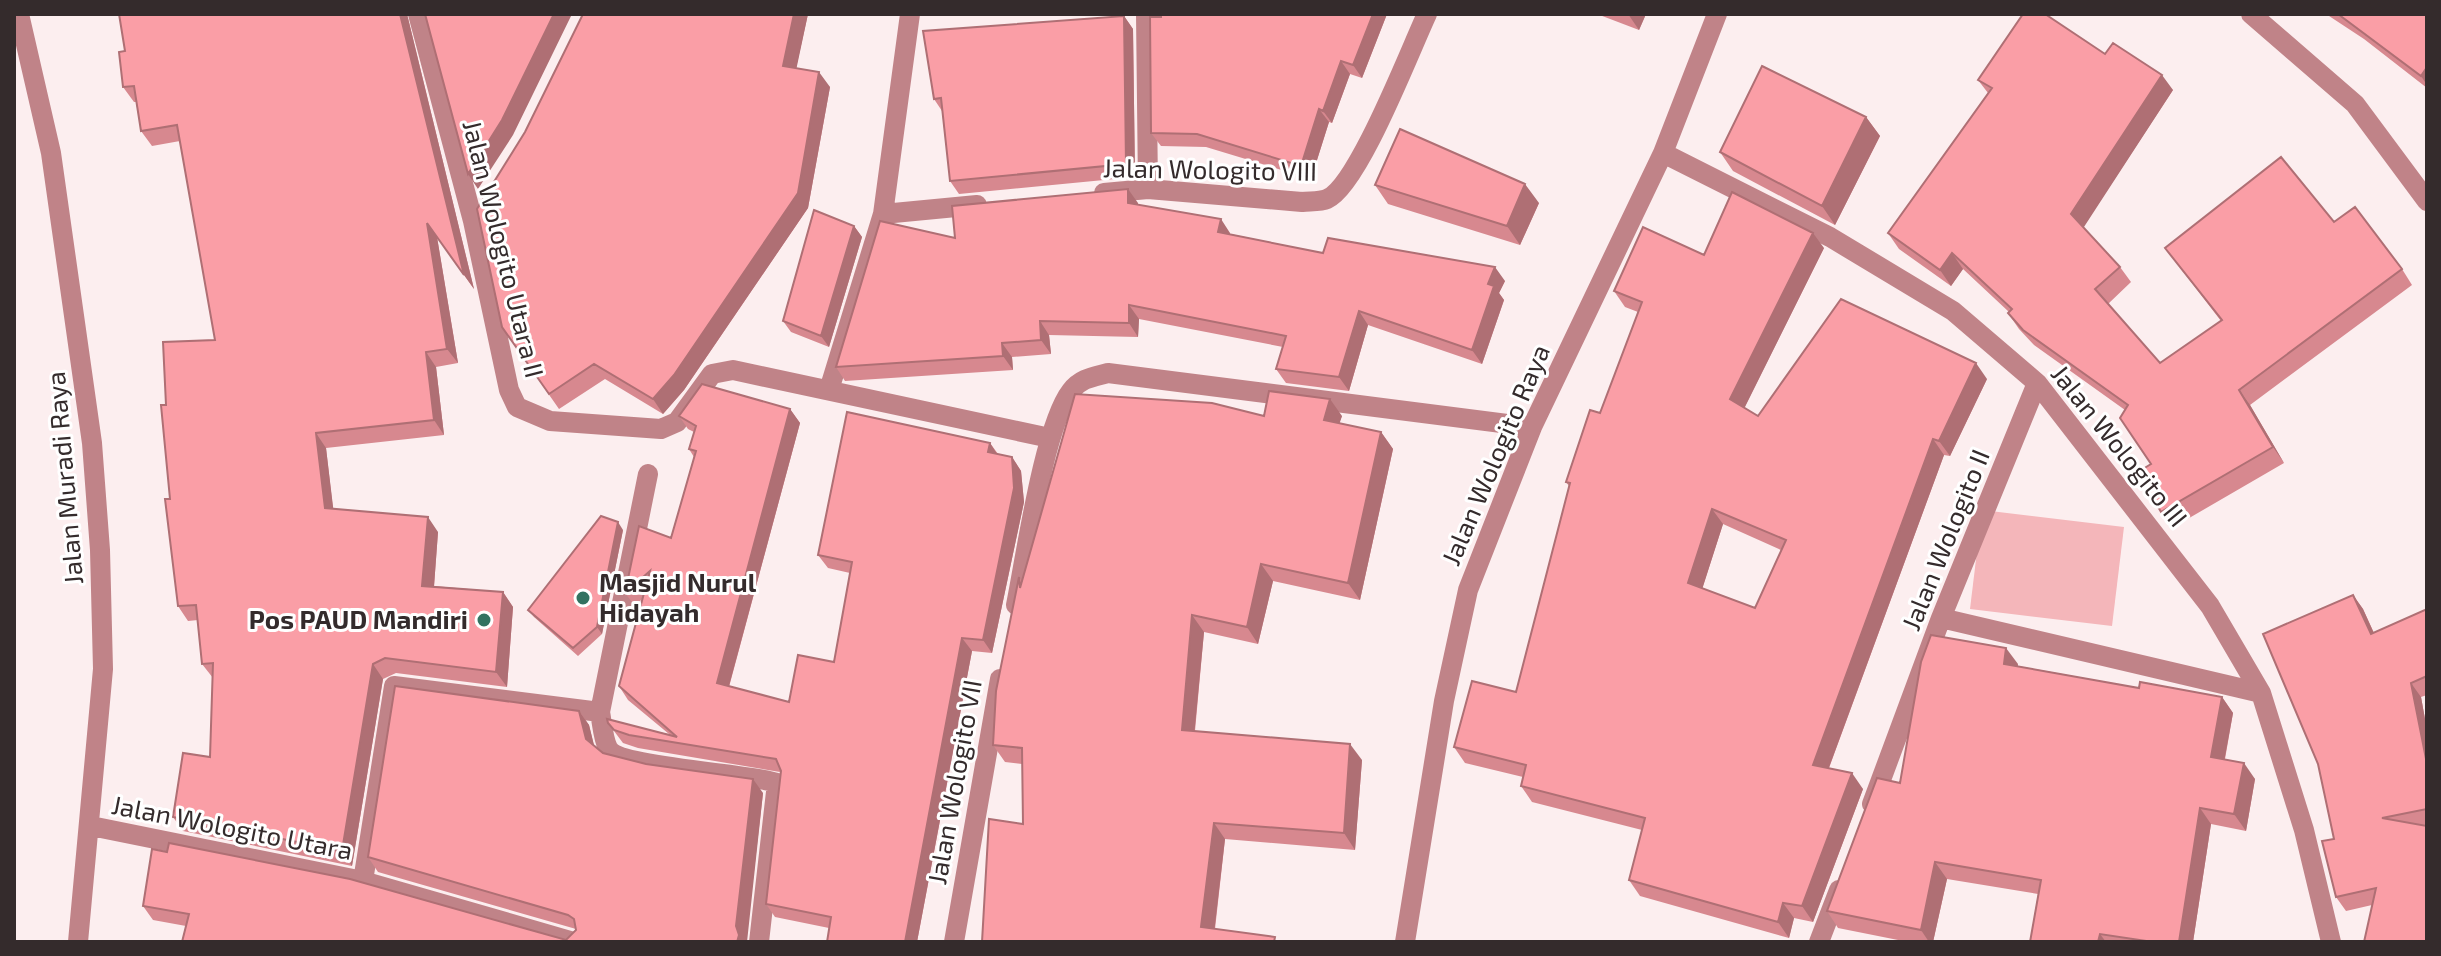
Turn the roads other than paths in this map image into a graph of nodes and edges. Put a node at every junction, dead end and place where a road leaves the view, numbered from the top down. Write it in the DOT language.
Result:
graph roads {
  1 [pos="19,14"];
  2 [pos="418,14"];
  3 [pos="910,14"];
  4 [pos="1146,14"];
  5 [pos="1427,14"];
  6 [pos="1717,14"];
  7 [pos="2251,14"];
  8 [pos="1663,153"];
  9 [pos="1148,189"];
  10 [pos="490,194"];
  11 [pos="1078,195"];
  12 [pos="2427,201"];
  13 [pos="1005,202"];
  14 [pos="883,214"];
  15 [pos="473,221"];
  16 [pos="2037,383"];
  17 [pos="829,390"];
  18 [pos="1532,427"];
  19 [pos="1050,438"];
  20 [pos="648,474"];
  21 [pos="1941,618"];
  22 [pos="1012,621"];
  23 [pos="1006,652"];
  24 [pos="2261,693"];
  25 [pos="600,712"];
  26 [pos="1864,824"];
  27 [pos="91,826"];
  28 [pos="1847,868"];
  29 [pos="363,881"];
  30 [pos="78,942"];
  31 [pos="574,942"];
  32 [pos="759,942"];
  33 [pos="954,942"];
  34 [pos="1405,942"];
  35 [pos="1819,942"];
  36 [pos="2331,942"];
  1 -- 27 [label="street, Jalan Muradi Raya"];
  2 -- 15 [label="street, Jalan Wologito Utara II"];
  3 -- 14 [label="street"];
  4 -- 9 [label="street"];
  5 -- 9 [label="street, Jalan Wologito VIII"];
  6 -- 8 [label="street, Jalan Wologito Raya"];
  7 -- 12 [label="street"];
  8 -- 16 [label="street, Jalan Wologito III"];
  8 -- 18 [label="street, Jalan Wologito Raya"];
  9 -- 11 [label="street, Jalan Wologito VIII"];
  10 -- 15 [label="street"];
  13 -- 14 [label="street"];
  14 -- 17 [label="street"];
  15 -- 17 [label="street, Jalan Wologito Utara II"];
  16 -- 21 [label="street, Jalan Wologito II"];
  16 -- 24 [label="street, Jalan Wologito III"];
  17 -- 19 [label="street, Jalan Wologito Utara II"];
  18 -- 19 [label="street"];
  18 -- 34 [label="street, Jalan Wologito Raya"];
  19 -- 22 [label="street"];
  20 -- 25 [label="street"];
  21 -- 24 [label="street"];
  21 -- 26 [label="street, Jalan Wologito II"];
  23 -- 33 [label="street, Jalan Wologito VII"];
  24 -- 36 [label="street, Jalan Wologito III"];
  25 -- 29 [label="street, Jalan Wologito Utara"];
  25 -- 32 [label="street"];
  27 -- 29 [label="street, Jalan Wologito Utara"];
  27 -- 30 [label="street, Jalan Muradi Raya"];
  28 -- 35 [label="street"];
  29 -- 31 [label="street, Jalan Wologito Utara"];
}
